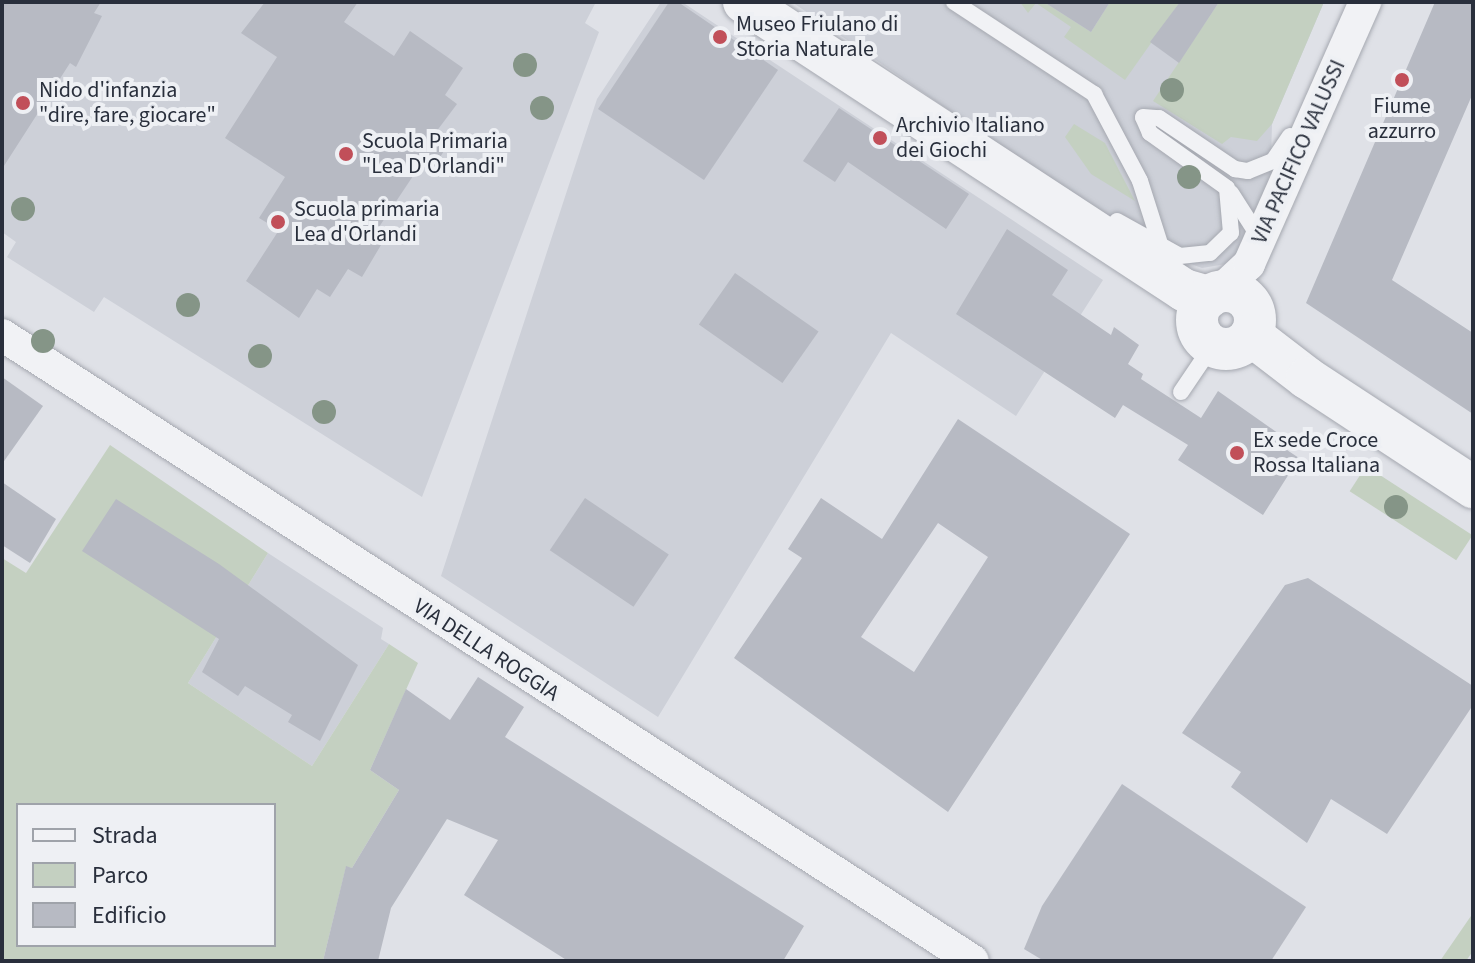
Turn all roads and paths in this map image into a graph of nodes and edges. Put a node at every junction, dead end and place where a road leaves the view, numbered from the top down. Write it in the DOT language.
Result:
graph roads {
  1 [pos="744,2"];
  2 [pos="954,2"];
  3 [pos="1365,2"];
  4 [pos="1325,95"];
  5 [pos="1227,188"];
  6 [pos="1261,241"];
  7 [pos="1191,281"];
  8 [pos="2,335"];
  9 [pos="1251,335"];
  10 [pos="1212,346"];
  11 [pos="1181,392"];
  12 [pos="1473,487"];
  13 [pos="973,961"];
  1 -- 7 [label="street"];
  2 -- 7 [label="lane"];
  3 -- 4 [label="street, VIA PACIFICO VALUSSI"];
  4 -- 5 [label="lane"];
  4 -- 6 [label="street, VIA PACIFICO VALUSSI"];
  5 -- 6 [label="lane"];
  5 -- 7 [label="lane"];
  6 -- 7 [label="street, VIA PACIFICO VALUSSI"];
  7 -- 9 [label="street"];
  7 -- 10 [label="street"];
  8 -- 13 [label="street, VIA DELLA ROGGIA"];
  9 -- 10 [label="street"];
  9 -- 12 [label="street"];
  10 -- 11 [label="lane"];
}
